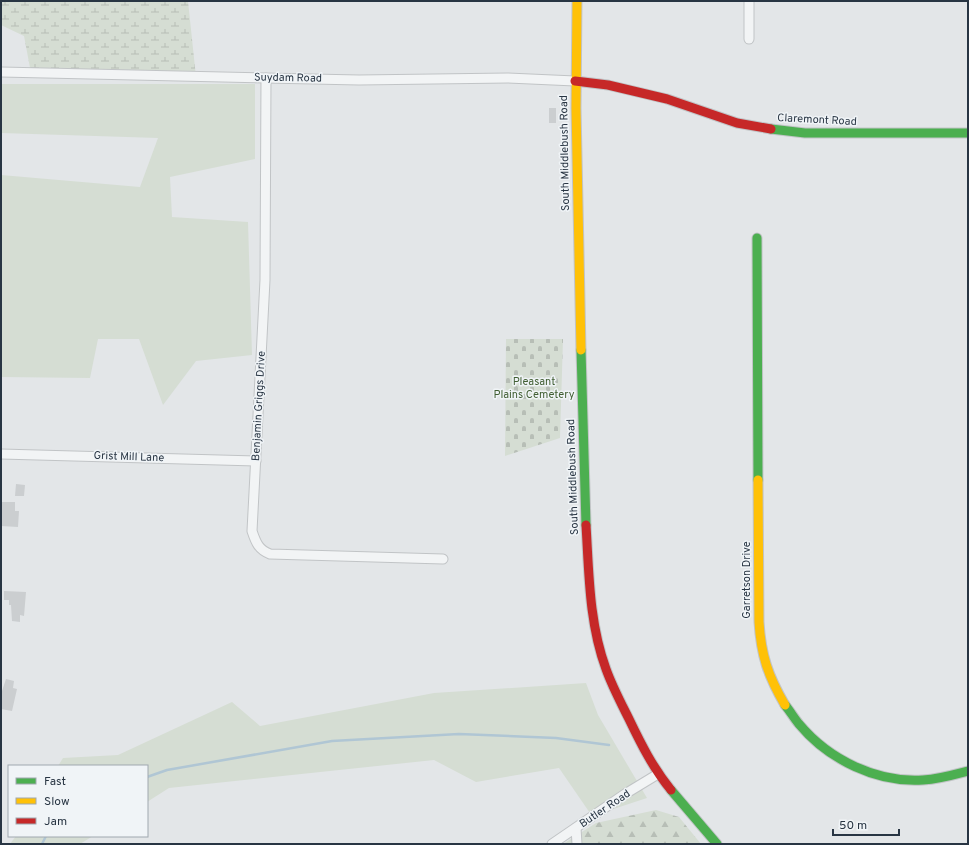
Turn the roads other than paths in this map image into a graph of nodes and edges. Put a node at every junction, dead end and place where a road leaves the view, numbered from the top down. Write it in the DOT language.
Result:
graph roads {
  1 [pos="576,1"];
  2 [pos="749,1"];
  3 [pos="749,39"];
  4 [pos="1,72"];
  5 [pos="266,78"];
  6 [pos="576,81"];
  7 [pos="968,133"];
  8 [pos="757,238"];
  9 [pos="1,454"];
  10 [pos="256,461"];
  11 [pos="443,559"];
  12 [pos="968,771"];
  13 [pos="658,774"];
  14 [pos="576,828"];
  15 [pos="552,844"];
  16 [pos="577,844"];
  17 [pos="717,844"];
  1 -- 6 [label="street, South Middlebush Road"];
  2 -- 3 [label="street"];
  4 -- 5 [label="street, Suydam Road"];
  5 -- 6 [label="street, Suydam Road"];
  5 -- 10 [label="street, Benjamin Griggs Drive"];
  6 -- 7 [label="street, Claremont Road"];
  6 -- 13 [label="street, South Middlebush Road"];
  8 -- 12 [label="street, Garretson Drive"];
  9 -- 10 [label="street, Grist Mill Lane"];
  10 -- 11 [label="street, Benjamin Griggs Drive"];
  13 -- 14 [label="street, Butler Road"];
  13 -- 17 [label="street, South Middlebush Road"];
  14 -- 15 [label="street, Butler Road"];
  14 -- 16 [label="street"];
}
